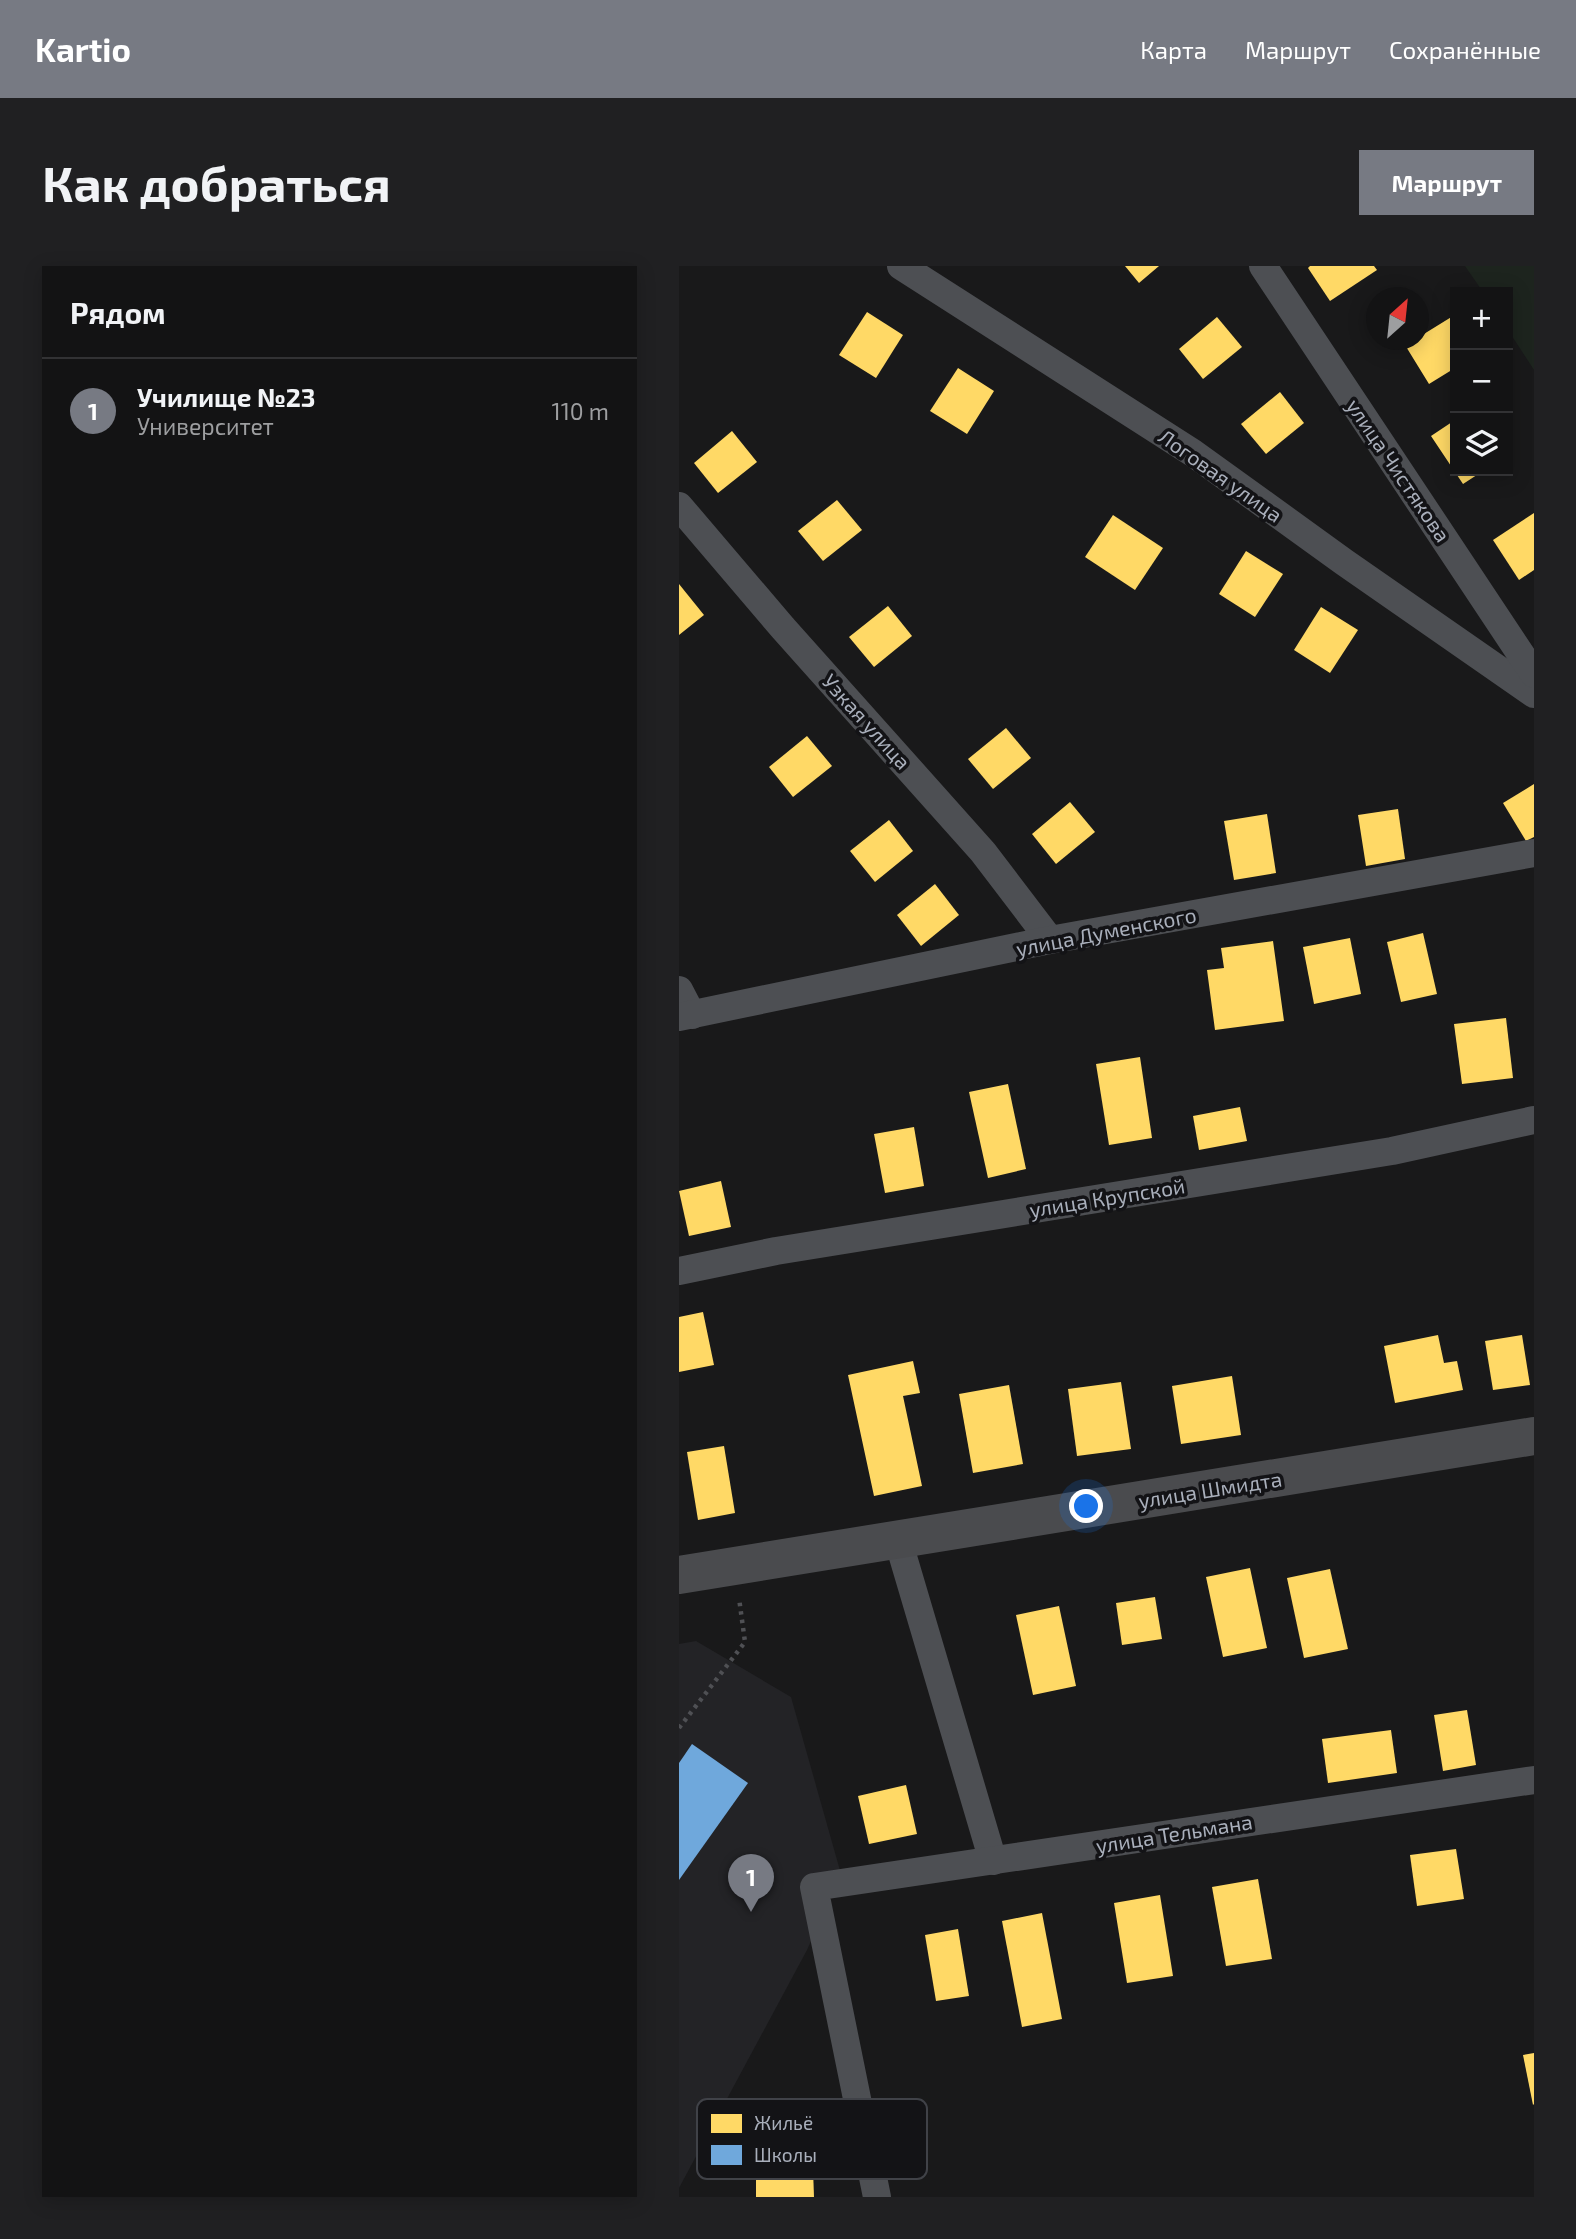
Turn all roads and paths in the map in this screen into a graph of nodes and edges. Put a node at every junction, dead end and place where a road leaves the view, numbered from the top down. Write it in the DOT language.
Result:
graph roads {
  1 [pos="901,266"];
  2 [pos="1263,266"];
  3 [pos="679,506"];
  4 [pos="1534,674"];
  5 [pos="1534,694"];
  6 [pos="1534,853"];
  7 [pos="1050,940"];
  8 [pos="683,1007"];
  9 [pos="1534,1120"];
  10 [pos="679,1271"];
  11 [pos="1534,1436"];
  12 [pos="898,1540"];
  13 [pos="734,1566"];
  14 [pos="679,1575"];
  15 [pos="679,1728"];
  16 [pos="1534,1780"];
  17 [pos="993,1861"];
  18 [pos="857,2099"];
  19 [pos="873,2179"];
  20 [pos="877,2197"];
  1 -- 5 [label="street, Логовая улица"];
  2 -- 4 [label="street, улица Чистякова"];
  3 -- 7 [label="street, Узкая улица"];
  6 -- 7 [label="street, улица Думенского"];
  7 -- 8 [label="street, улица Думенского"];
  9 -- 10 [label="street, улица Крупской"];
  11 -- 12 [label="main road, улица Шмидта"];
  12 -- 13 [label="main road, улица Шмидта"];
  12 -- 17 [label="street"];
  13 -- 14 [label="main road, улица Шмидта"];
  13 -- 15 [label="path"];
  16 -- 17 [label="street, улица Тельмана"];
  17 -- 18 [label="street, улица Тельмана"];
  19 -- 20 [label="street, улица Тельмана"];
}
